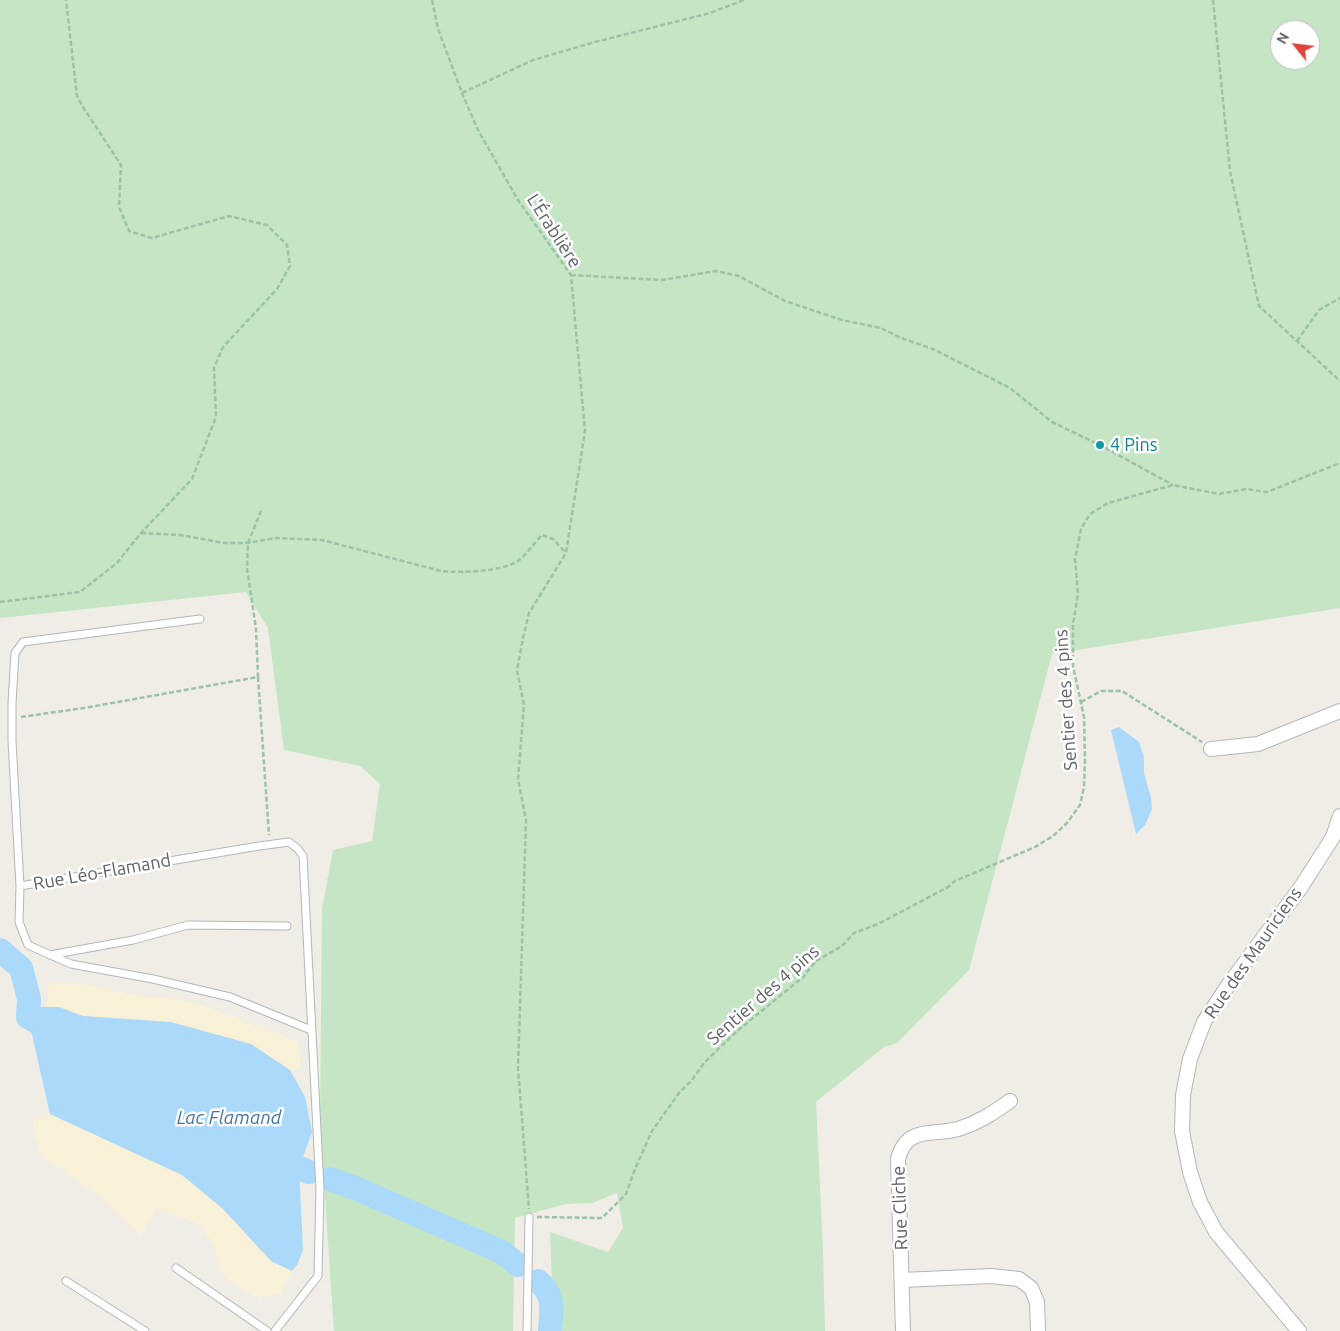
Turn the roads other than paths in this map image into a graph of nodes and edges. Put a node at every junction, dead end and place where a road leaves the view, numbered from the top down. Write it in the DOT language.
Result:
graph roads {
  1 [pos="200,619"];
  2 [pos="1340,711"];
  3 [pos="1211,748"];
  4 [pos="1340,816"];
  5 [pos="20,886"];
  6 [pos="287,926"];
  7 [pos="50,955"];
  8 [pos="311,1030"];
  9 [pos="1010,1101"];
  10 [pos="529,1217"];
  11 [pos="176,1268"];
  12 [pos="66,1280"];
  13 [pos="902,1280"];
  14 [pos="145,1331"];
  15 [pos="266,1331"];
  16 [pos="276,1331"];
  17 [pos="527,1331"];
  18 [pos="903,1331"];
  19 [pos="1038,1331"];
  20 [pos="1299,1331"];
  1 -- 5 [label="lane, Rue Léo-Flamand"];
  2 -- 3 [label="street"];
  4 -- 20 [label="street, Rue des Mauriciens"];
  5 -- 7 [label="lane"];
  5 -- 8 [label="lane, Rue Léo-Flamand"];
  6 -- 7 [label="lane"];
  7 -- 8 [label="lane"];
  8 -- 16 [label="lane"];
  9 -- 13 [label="street, Rue Cliche"];
  10 -- 17 [label="lane"];
  11 -- 15 [label="lane"];
  12 -- 14 [label="lane"];
  13 -- 18 [label="street, Rue Cliche"];
  13 -- 19 [label="street"];
}
